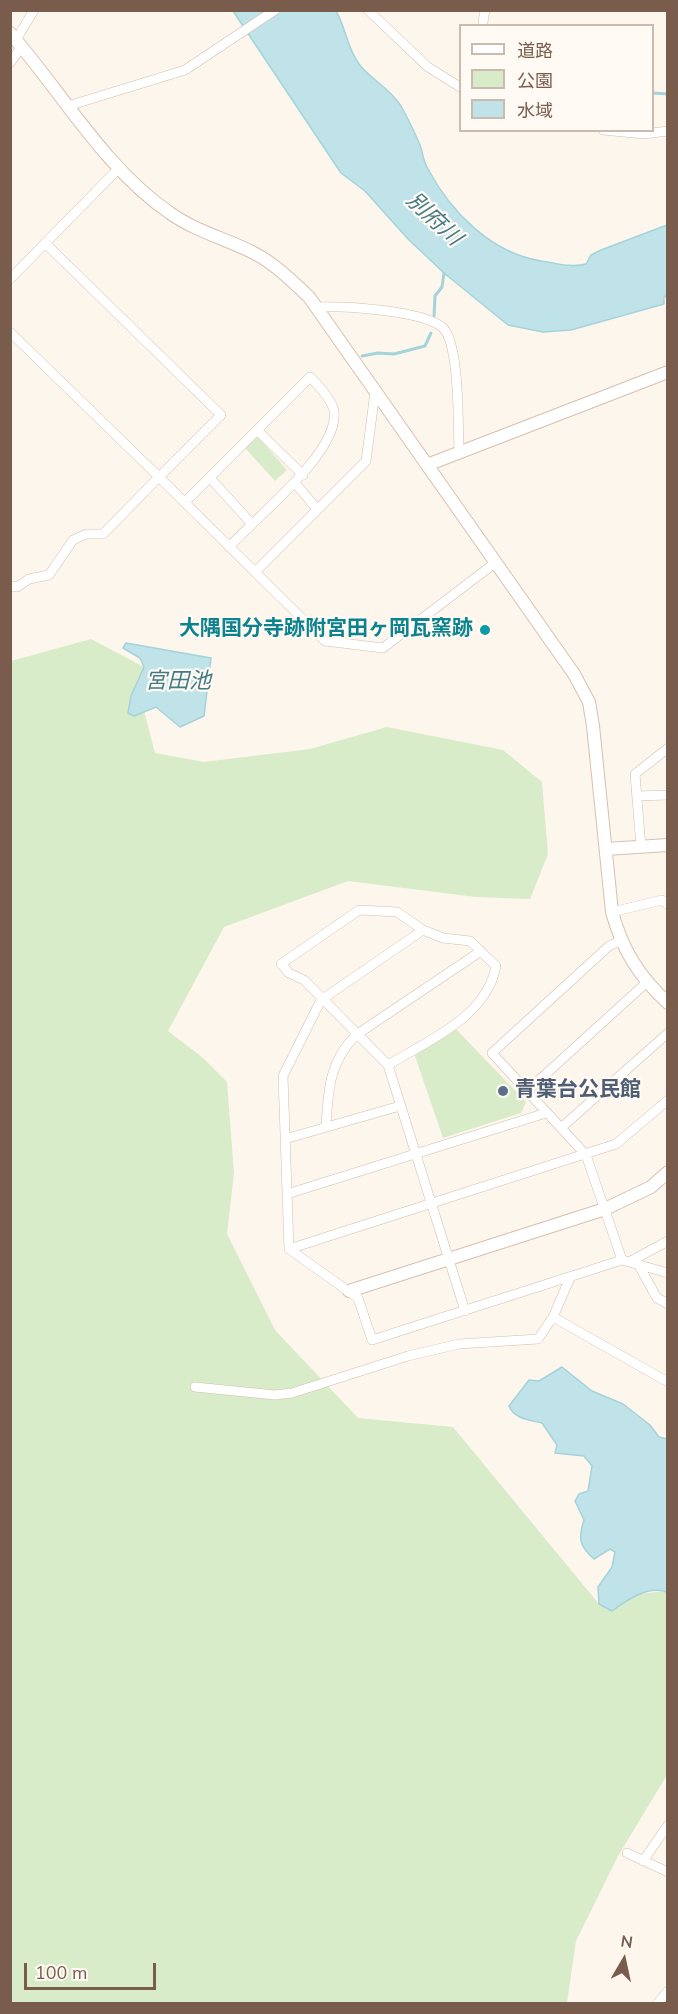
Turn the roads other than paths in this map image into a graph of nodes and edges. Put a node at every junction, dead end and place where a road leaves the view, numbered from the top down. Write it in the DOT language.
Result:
graph roads {
  1 [pos="34,10"];
  2 [pos="274,10"];
  3 [pos="368,10"];
  4 [pos="485,10"];
  5 [pos="483,22"];
  6 [pos="16,40"];
  7 [pos="10,63"];
  8 [pos="459,86"];
  9 [pos="68,106"];
  10 [pos="668,131"];
  11 [pos="624,132"];
  12 [pos="120,167"];
  13 [pos="46,244"];
  14 [pos="10,279"];
  15 [pos="316,307"];
  16 [pos="10,332"];
  17 [pos="668,372"];
  18 [pos="375,392"];
  19 [pos="257,430"];
  20 [pos="459,452"];
  21 [pos="427,465"];
  22 [pos="303,475"];
  23 [pos="159,477"];
  24 [pos="211,479"];
  25 [pos="295,483"];
  26 [pos="185,502"];
  27 [pos="317,509"];
  28 [pos="251,523"];
  29 [pos="229,547"];
  30 [pos="495,563"];
  31 [pos="255,572"];
  32 [pos="10,586"];
  33 [pos="668,748"];
  34 [pos="668,795"];
  35 [pos="637,796"];
  36 [pos="668,845"];
  37 [pos="641,847"];
  38 [pos="606,849"];
  39 [pos="668,905"];
  40 [pos="612,912"];
  41 [pos="423,930"];
  42 [pos="620,941"];
  43 [pos="481,951"];
  44 [pos="646,983"];
  45 [pos="321,1000"];
  46 [pos="668,1004"];
  47 [pos="668,1033"];
  48 [pos="356,1035"];
  49 [pos="388,1065"];
  50 [pos="526,1092"];
  51 [pos="668,1100"];
  52 [pos="400,1106"];
  53 [pos="546,1113"];
  54 [pos="326,1127"];
  55 [pos="562,1127"];
  56 [pos="285,1139"];
  57 [pos="416,1154"];
  58 [pos="586,1155"];
  59 [pos="668,1172"];
  60 [pos="287,1194"];
  61 [pos="431,1205"];
  62 [pos="605,1209"];
  63 [pos="668,1241"];
  64 [pos="289,1249"];
  65 [pos="449,1259"];
  66 [pos="630,1262"];
  67 [pos="668,1273"];
  68 [pos="570,1278"];
  69 [pos="349,1291"];
  70 [pos="668,1304"];
  71 [pos="465,1311"];
  72 [pos="553,1317"];
  73 [pos="668,1382"];
  74 [pos="195,1387"];
  75 [pos="668,1826"];
  76 [pos="627,1853"];
  77 [pos="643,1861"];
  78 [pos="668,1872"];
  79 [pos="668,1991"];
  80 [pos="657,2004"];
  1 -- 6 [label="street"];
  2 -- 9 [label="street"];
  3 -- 8 [label="street"];
  4 -- 5 [label="street"];
  6 -- 7 [label="street"];
  6 -- 9 [label="street"];
  9 -- 12 [label="street"];
  10 -- 11 [label="street"];
  12 -- 13 [label="street"];
  12 -- 15 [label="street"];
  13 -- 14 [label="street"];
  13 -- 23 [label="street"];
  15 -- 18 [label="street"];
  15 -- 20 [label="street"];
  16 -- 23 [label="street"];
  17 -- 20 [label="street"];
  18 -- 21 [label="street"];
  18 -- 27 [label="street"];
  19 -- 22 [label="street"];
  19 -- 22 [label="street"];
  19 -- 24 [label="street"];
  20 -- 21 [label="street"];
  21 -- 30 [label="street"];
  22 -- 25 [label="street"];
  23 -- 26 [label="street"];
  23 -- 32 [label="street"];
  24 -- 26 [label="street"];
  24 -- 28 [label="street"];
  25 -- 27 [label="street"];
  25 -- 28 [label="street"];
  26 -- 29 [label="street"];
  27 -- 31 [label="street"];
  28 -- 29 [label="street"];
  29 -- 31 [label="street"];
  30 -- 31 [label="street"];
  30 -- 38 [label="street"];
  33 -- 35 [label="street"];
  34 -- 35 [label="street"];
  35 -- 37 [label="street"];
  36 -- 37 [label="street"];
  37 -- 38 [label="street"];
  38 -- 40 [label="street"];
  39 -- 40 [label="street"];
  40 -- 42 [label="street"];
  41 -- 43 [label="street"];
  41 -- 45 [label="street"];
  41 -- 45 [label="street"];
  42 -- 44 [label="street"];
  42 -- 50 [label="street"];
  43 -- 48 [label="street"];
  43 -- 49 [label="street"];
  44 -- 46 [label="street"];
  44 -- 50 [label="street"];
  45 -- 48 [label="street"];
  45 -- 56 [label="street"];
  47 -- 55 [label="street"];
  48 -- 49 [label="street"];
  48 -- 54 [label="street"];
  49 -- 52 [label="street"];
  50 -- 53 [label="street"];
  51 -- 58 [label="street"];
  52 -- 54 [label="street"];
  52 -- 57 [label="street"];
  53 -- 55 [label="street"];
  53 -- 57 [label="street"];
  54 -- 56 [label="street"];
  55 -- 58 [label="street"];
  56 -- 60 [label="street"];
  57 -- 60 [label="street"];
  57 -- 61 [label="street"];
  58 -- 61 [label="street"];
  58 -- 62 [label="street"];
  59 -- 62 [label="street"];
  60 -- 64 [label="street"];
  61 -- 64 [label="street"];
  61 -- 65 [label="street"];
  62 -- 65 [label="street"];
  62 -- 66 [label="street"];
  63 -- 66 [label="street"];
  64 -- 69 [label="street"];
  65 -- 69 [label="street"];
  65 -- 71 [label="street"];
  66 -- 67 [label="street"];
  66 -- 68 [label="street"];
  66 -- 70 [label="street"];
  68 -- 71 [label="street"];
  68 -- 72 [label="street"];
  69 -- 71 [label="street"];
  72 -- 73 [label="street"];
  72 -- 74 [label="street"];
  75 -- 77 [label="street"];
  76 -- 77 [label="street"];
  77 -- 78 [label="street"];
  79 -- 80 [label="street"];
}
